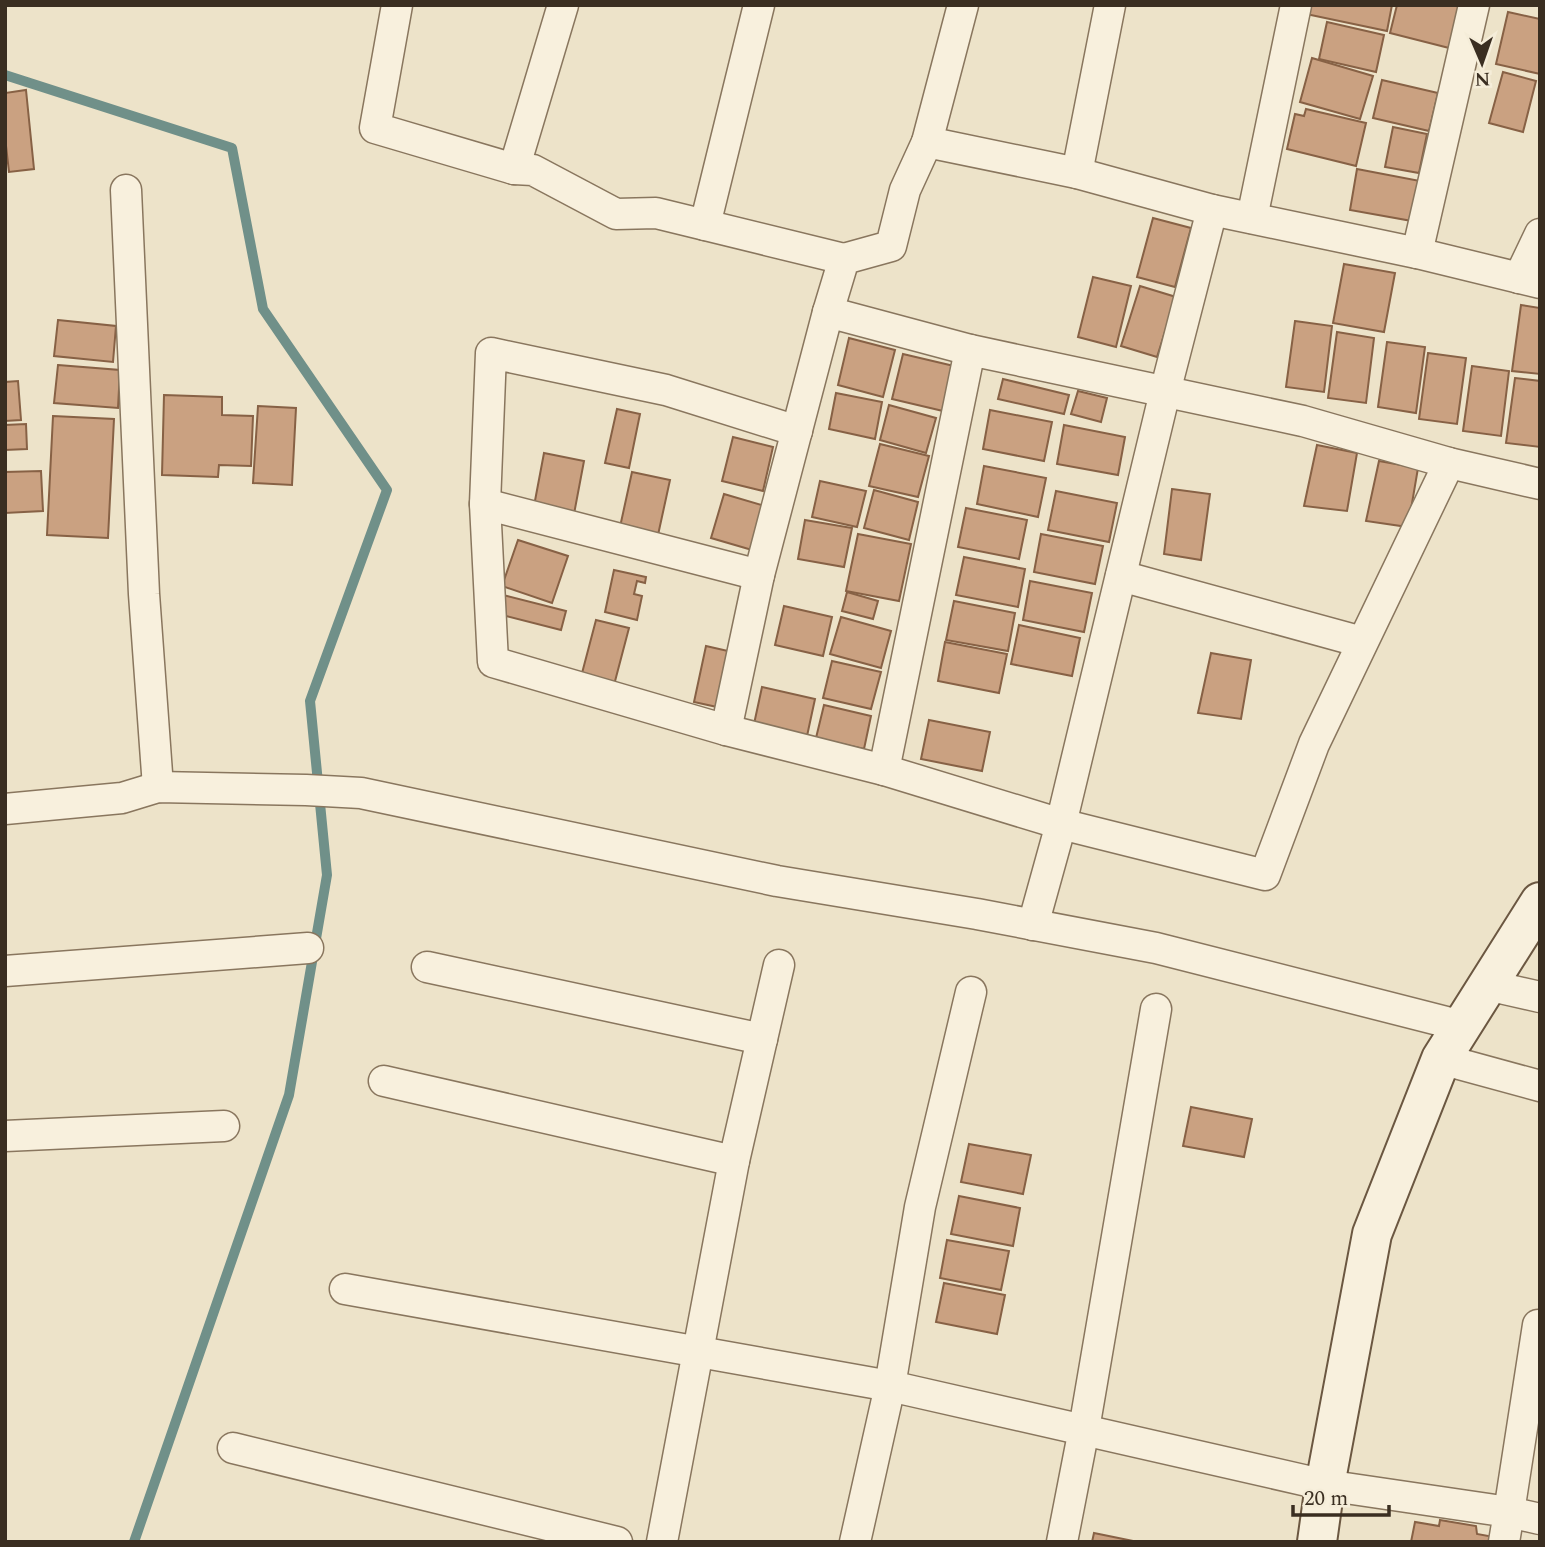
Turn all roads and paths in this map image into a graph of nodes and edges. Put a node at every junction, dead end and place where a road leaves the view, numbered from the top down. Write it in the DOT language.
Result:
graph roads {
  1 [pos="397,5"];
  2 [pos="563,5"];
  3 [pos="759,5"];
  4 [pos="963,5"];
  5 [pos="1110,5"];
  6 [pos="1296,5"];
  7 [pos="1474,5"];
  8 [pos="927,142"];
  9 [pos="514,169"];
  10 [pos="1077,173"];
  11 [pos="126,190"];
  12 [pos="1212,209"];
  13 [pos="1252,218"];
  14 [pos="705,225"];
  15 [pos="1540,234"];
  16 [pos="1417,253"];
  17 [pos="844,259"];
  18 [pos="1529,280"];
  19 [pos="828,312"];
  20 [pos="970,350"];
  21 [pos="1166,392"];
  22 [pos="796,432"];
  23 [pos="1450,463"];
  24 [pos="1540,484"];
  25 [pos="485,504"];
  26 [pos="759,575"];
  27 [pos="1121,576"];
  28 [pos="1362,642"];
  29 [pos="726,730"];
  30 [pos="884,770"];
  31 [pos="158,787"];
  32 [pos="5,809"];
  33 [pos="1061,824"];
  34 [pos="1540,902"];
  35 [pos="1033,925"];
  36 [pos="308,948"];
  37 [pos="779,965"];
  38 [pos="427,967"];
  39 [pos="5,971"];
  40 [pos="1487,985"];
  41 [pos="971,992"];
  42 [pos="1540,998"];
  43 [pos="1156,1009"];
  44 [pos="1462,1026"];
  45 [pos="762,1039"];
  46 [pos="1441,1059"];
  47 [pos="384,1081"];
  48 [pos="1540,1087"];
  49 [pos="224,1126"];
  50 [pos="5,1136"];
  51 [pos="734,1161"];
  52 [pos="345,1289"];
  53 [pos="1539,1323"];
  54 [pos="699,1352"];
  55 [pos="890,1386"];
  56 [pos="1084,1429"];
  57 [pos="233,1448"];
  58 [pos="1325,1485"];
  59 [pos="1509,1512"];
  60 [pos="1540,1519"];
  61 [pos="617,1542"];
  62 [pos="662,1542"];
  63 [pos="855,1542"];
  64 [pos="1062,1542"];
  65 [pos="1317,1542"];
  66 [pos="1504,1542"];
  1 -- 9 [label="street"];
  2 -- 9 [label="street"];
  3 -- 14 [label="street"];
  4 -- 8 [label="street"];
  5 -- 10 [label="street"];
  6 -- 13 [label="street"];
  7 -- 16 [label="street"];
  8 -- 10 [label="street"];
  8 -- 17 [label="street"];
  9 -- 14 [label="street"];
  10 -- 12 [label="street"];
  11 -- 31 [label="street"];
  12 -- 13 [label="street"];
  12 -- 21 [label="street"];
  13 -- 16 [label="street"];
  14 -- 17 [label="street"];
  15 -- 18 [label="street"];
  16 -- 18 [label="street"];
  17 -- 19 [label="street"];
  19 -- 20 [label="street"];
  19 -- 22 [label="street"];
  20 -- 21 [label="street"];
  20 -- 30 [label="street"];
  21 -- 23 [label="street"];
  21 -- 27 [label="street"];
  22 -- 25 [label="street"];
  22 -- 26 [label="street"];
  23 -- 24 [label="street"];
  23 -- 28 [label="street"];
  25 -- 26 [label="street"];
  25 -- 29 [label="street"];
  26 -- 29 [label="street"];
  27 -- 28 [label="street"];
  27 -- 33 [label="street"];
  28 -- 33 [label="street"];
  29 -- 30 [label="street"];
  30 -- 33 [label="street"];
  31 -- 32 [label="street"];
  31 -- 35 [label="street"];
  33 -- 35 [label="street"];
  34 -- 40 [label="street"];
  35 -- 44 [label="street"];
  36 -- 39 [label="street"];
  37 -- 45 [label="street"];
  38 -- 45 [label="street"];
  40 -- 42 [label="street"];
  40 -- 44 [label="street"];
  41 -- 55 [label="street"];
  43 -- 56 [label="street"];
  44 -- 46 [label="street"];
  45 -- 51 [label="street"];
  46 -- 48 [label="street"];
  46 -- 58 [label="street"];
  47 -- 51 [label="street"];
  49 -- 50 [label="street"];
  51 -- 54 [label="street"];
  52 -- 54 [label="street"];
  53 -- 59 [label="street"];
  54 -- 55 [label="street"];
  54 -- 62 [label="street"];
  55 -- 56 [label="street"];
  55 -- 63 [label="street"];
  56 -- 58 [label="street"];
  56 -- 64 [label="street"];
  57 -- 61 [label="street"];
  58 -- 59 [label="street"];
  58 -- 65 [label="street"];
  59 -- 60 [label="street"];
  59 -- 66 [label="street"];
}
